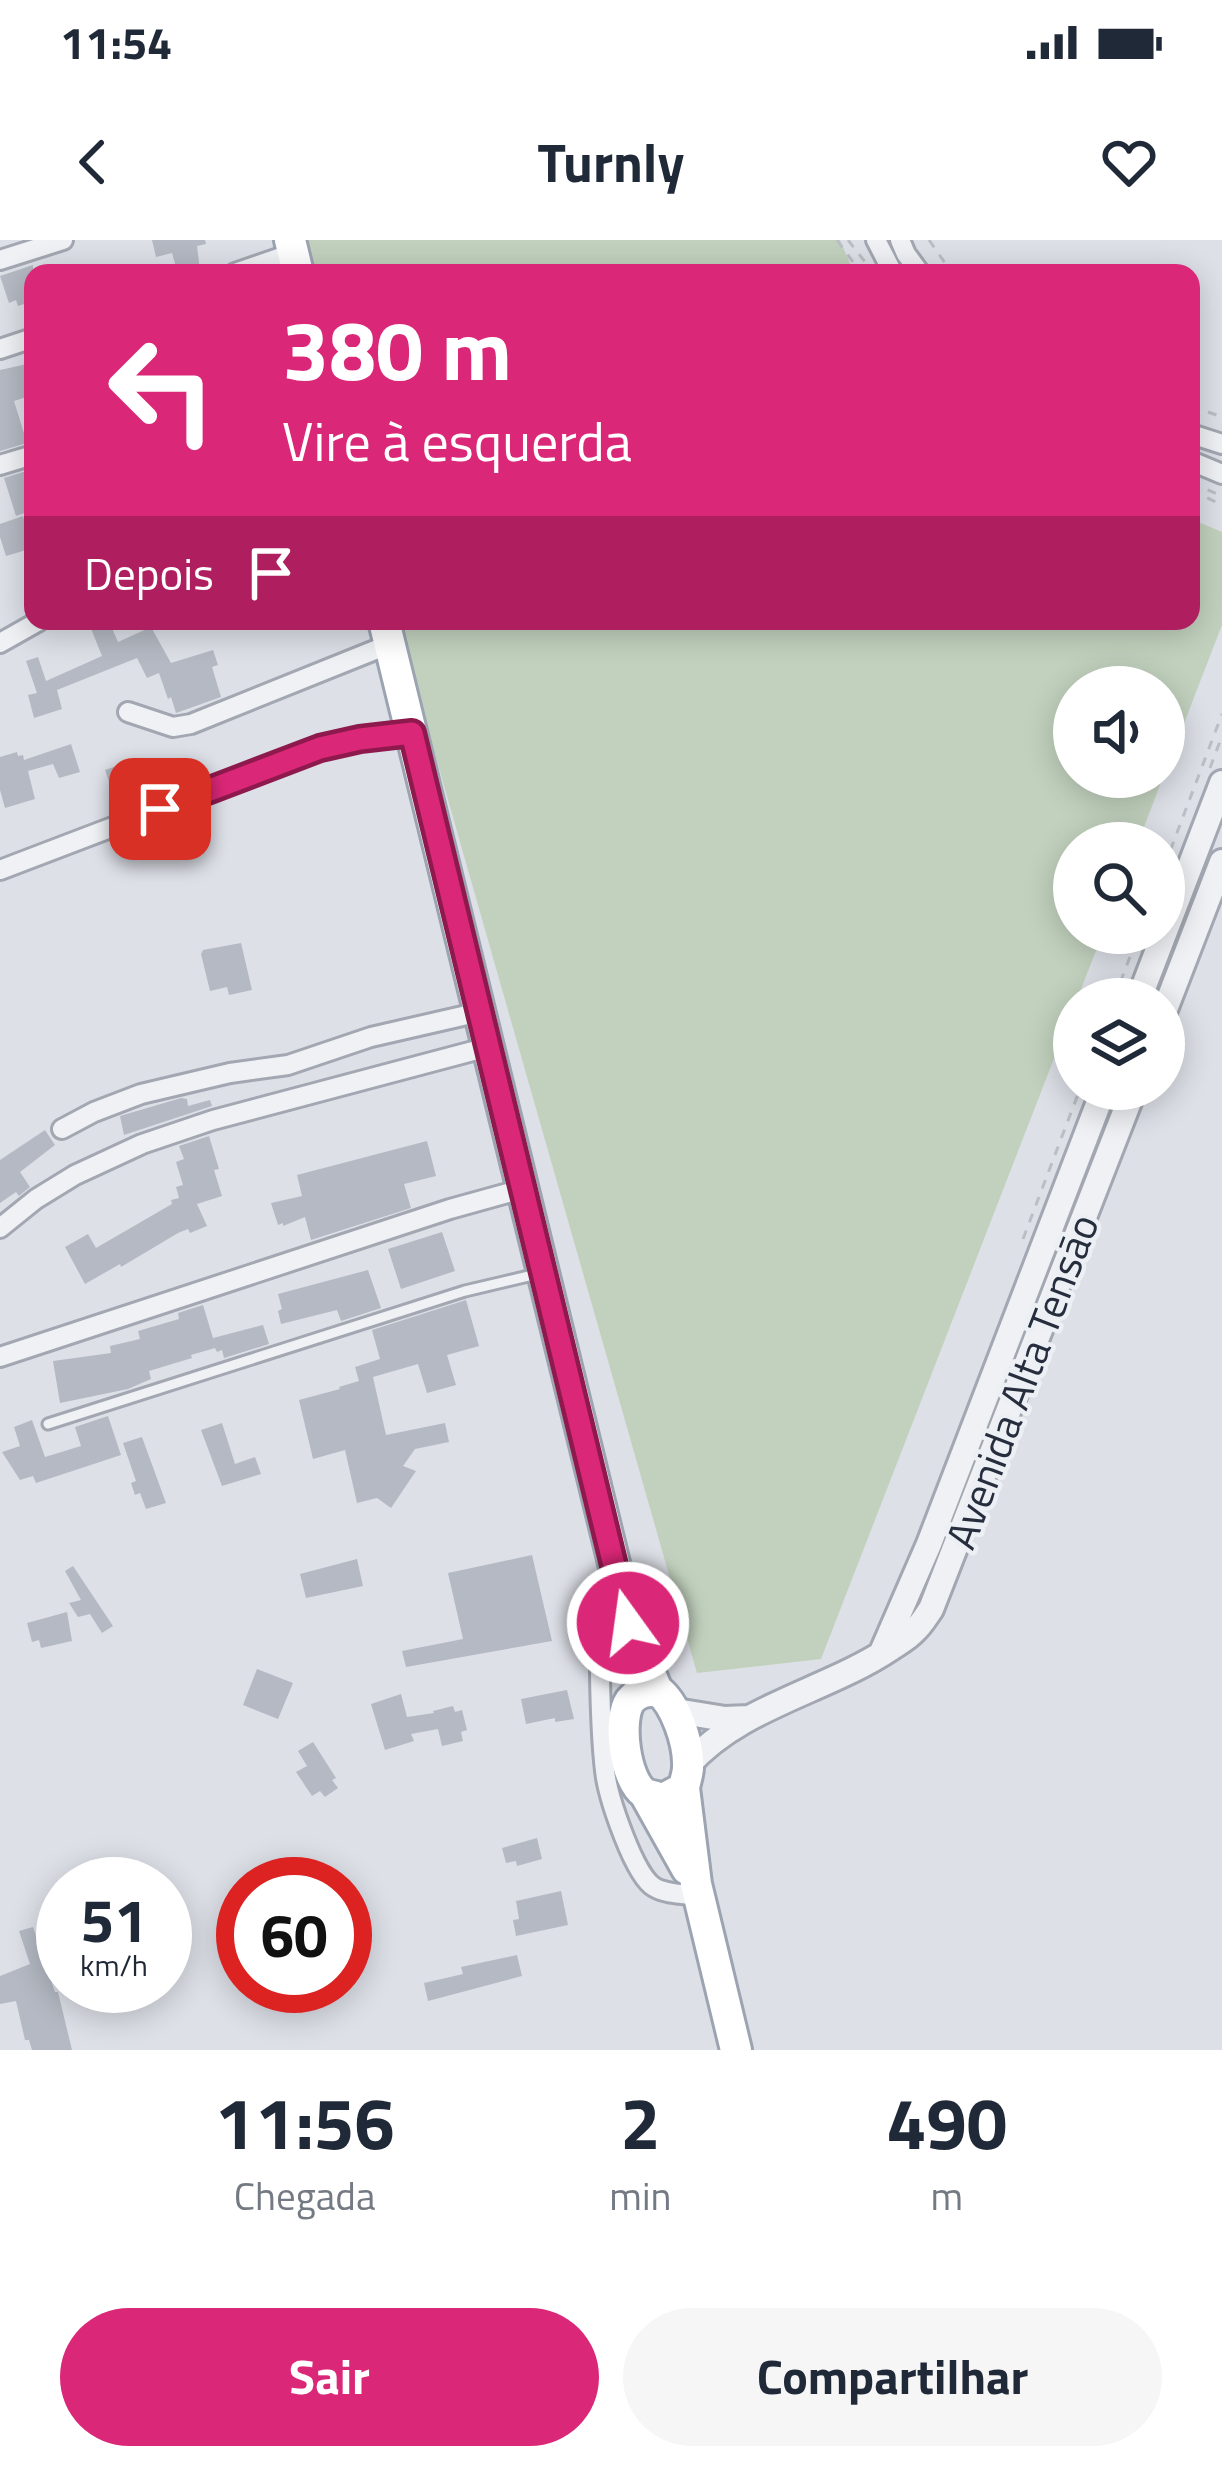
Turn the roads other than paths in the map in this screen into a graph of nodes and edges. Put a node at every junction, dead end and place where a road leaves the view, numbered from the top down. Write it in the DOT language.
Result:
graph roads {
  1 [pos="63,240"];
  2 [pos="294,255"];
  3 [pos="0,260"];
  4 [pos="264,264"];
  5 [pos="387,632"];
  6 [pos="128,712"];
  7 [pos="412,733"];
  8 [pos="1222,783"];
  9 [pos="1222,862"];
  10 [pos="0,870"];
  11 [pos="1147,978"];
  12 [pos="1177,978"];
  13 [pos="480,1012"];
  14 [pos="488,1047"];
  15 [pos="1096,1110"];
  16 [pos="1126,1110"];
  17 [pos="62,1130"];
  18 [pos="522,1189"];
  19 [pos="0,1228"];
  20 [pos="542,1273"];
  21 [pos="0,1357"];
  22 [pos="48,1424"];
  23 [pos="626,1611"];
  24 [pos="881,1654"];
  25 [pos="654,1701"];
  26 [pos="750,1718"];
  27 [pos="686,1777"];
  28 [pos="645,1794"];
  29 [pos="697,1890"];
  30 [pos="736,2050"];
  1 -- 3 [label="street"];
  2 -- 4 [label="street"];
  5 -- 6 [label="street"];
  5 -- 7 [label="main road"];
  7 -- 10 [label="street"];
  7 -- 13 [label="main road"];
  8 -- 11 [label="street"];
  9 -- 12 [label="street"];
  13 -- 14 [label="main road"];
  13 -- 17 [label="street"];
  14 -- 18 [label="main road"];
  14 -- 19 [label="street"];
  15 -- 24 [label="street, Avenida Alta Tensāo"];
  16 -- 24 [label="street, Avenida Alta Tensāo"];
  18 -- 20 [label="main road"];
  18 -- 21 [label="street"];
  20 -- 22 [label="lane"];
  20 -- 23 [label="main road"];
  23 -- 25 [label="main road"];
  23 -- 29 [label="street"];
  24 -- 26 [label="street, Avenida Alta Tensāo"];
  25 -- 26 [label="street, Avenida Alta Tensāo"];
  25 -- 27 [label="main road"];
  25 -- 28 [label="main road"];
  26 -- 27 [label="street, Avenida Alta Tensāo"];
  27 -- 28 [label="main road"];
  27 -- 29 [label="main road"];
  28 -- 29 [label="main road"];
  29 -- 30 [label="main road"];
}
